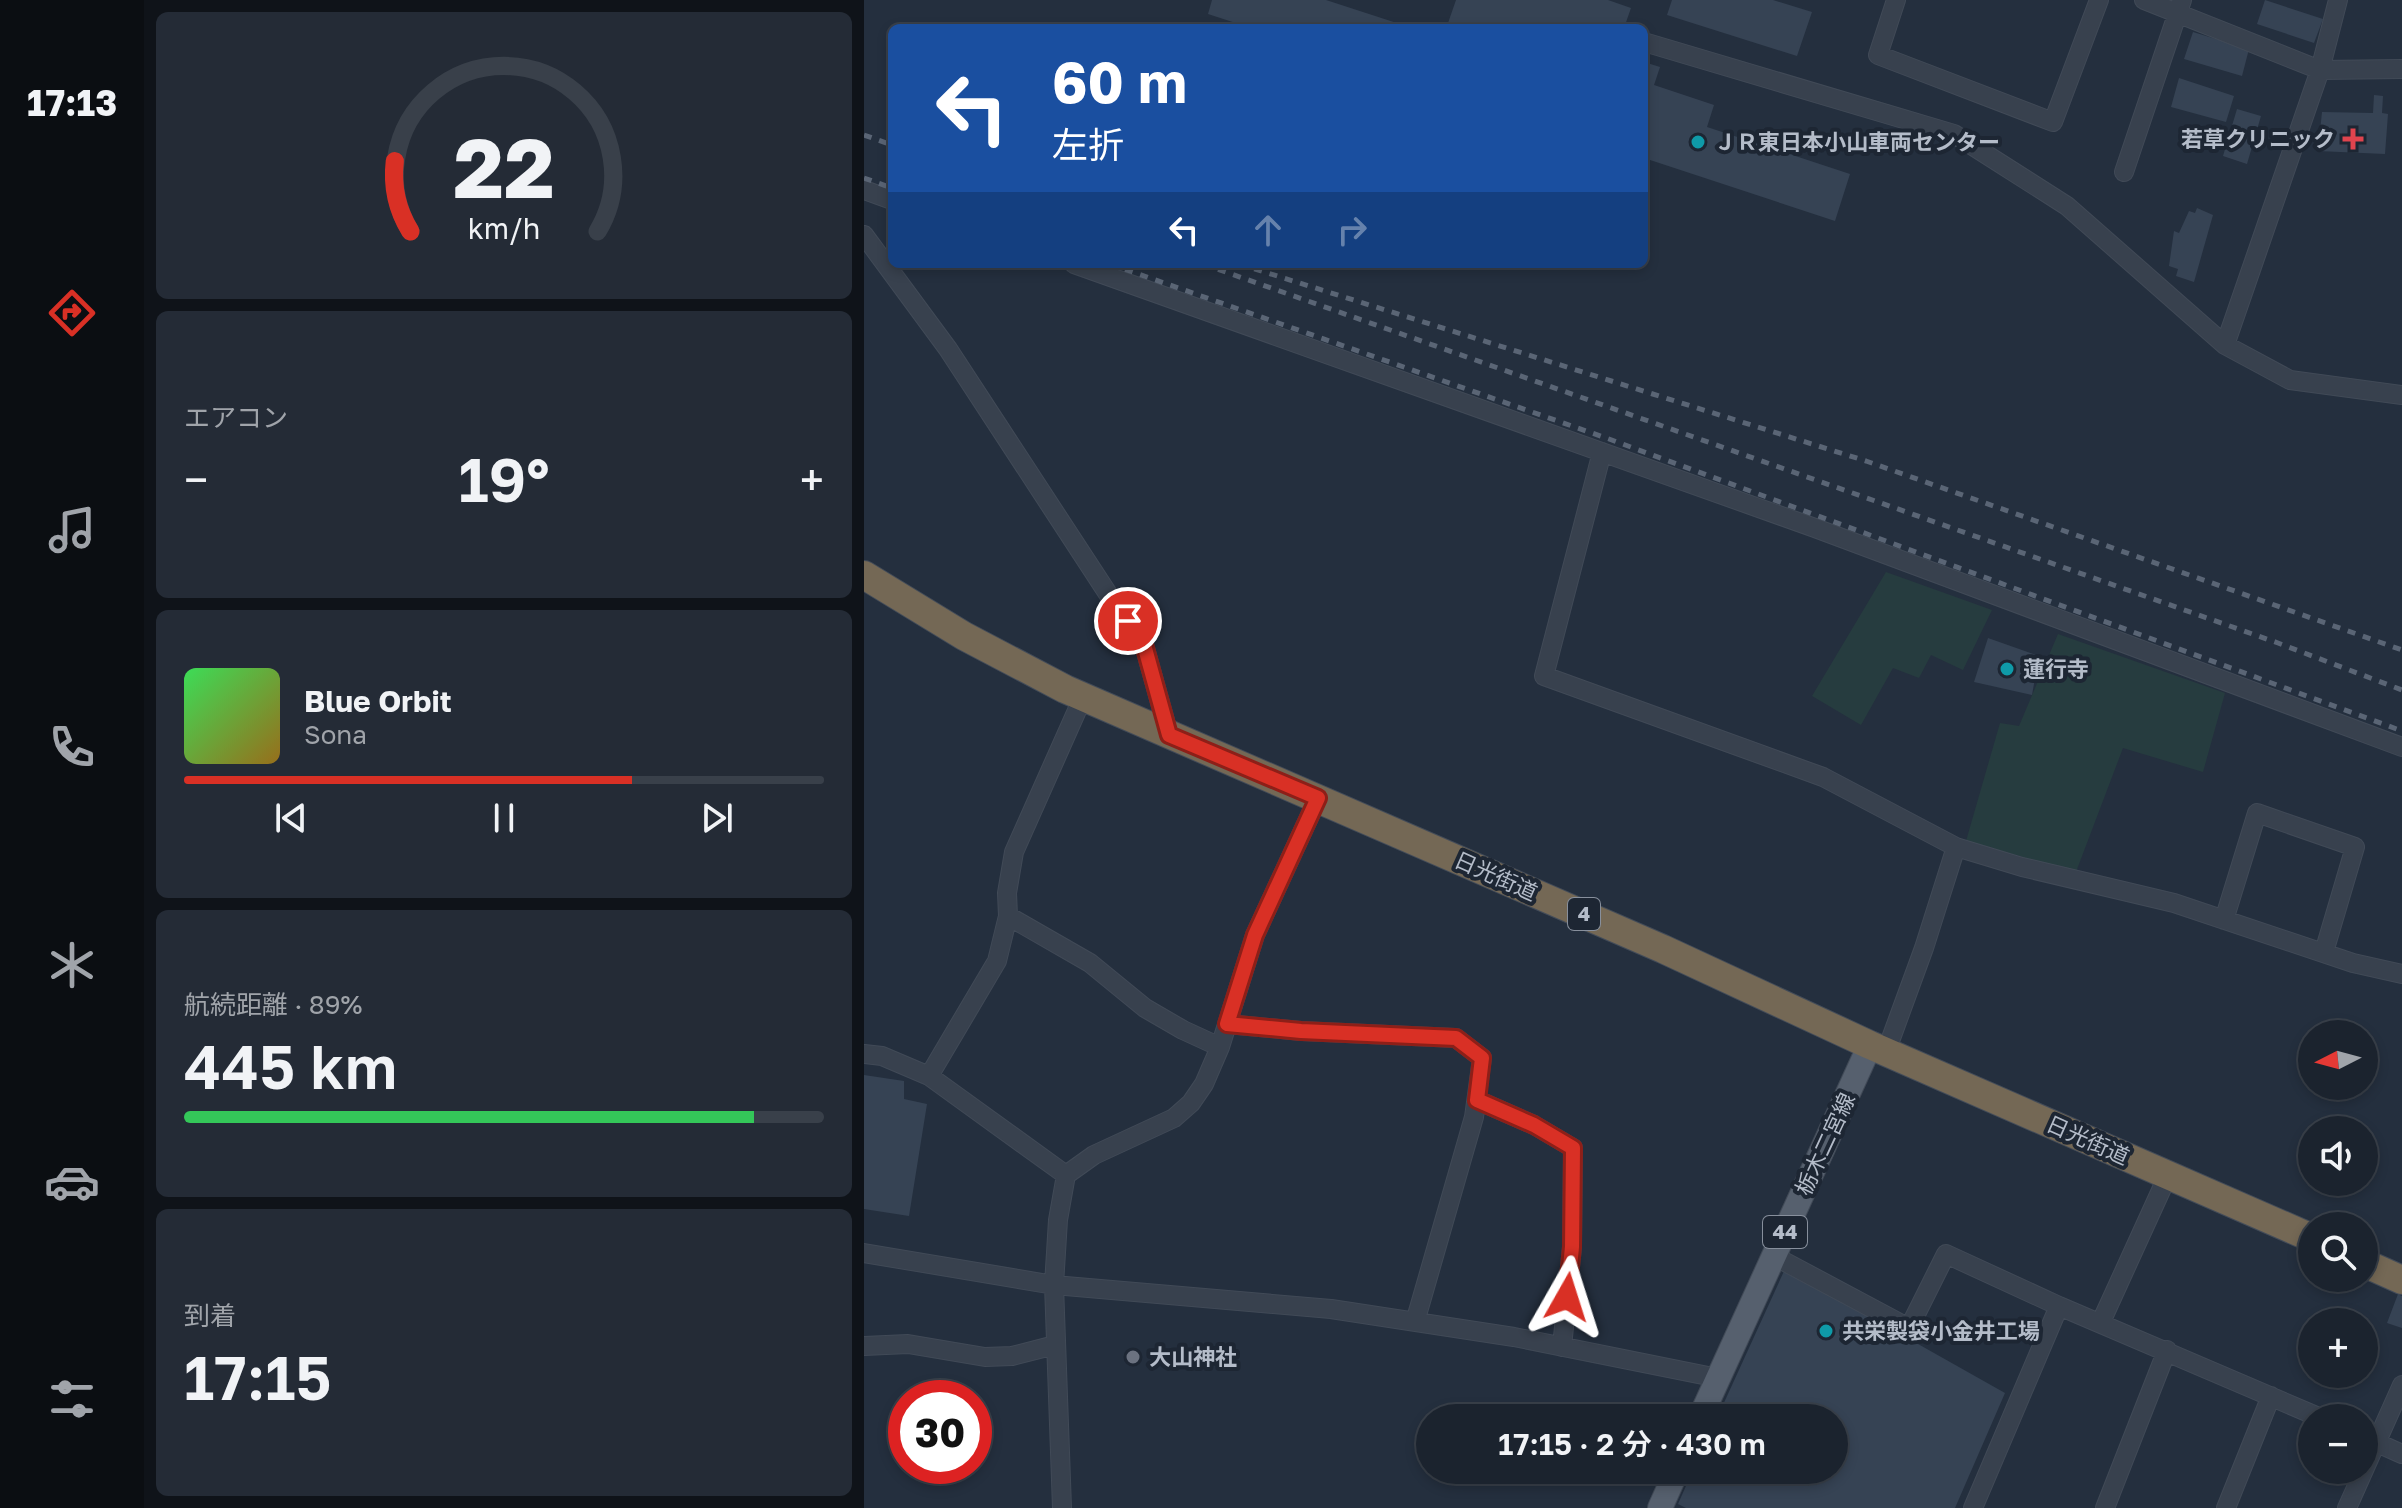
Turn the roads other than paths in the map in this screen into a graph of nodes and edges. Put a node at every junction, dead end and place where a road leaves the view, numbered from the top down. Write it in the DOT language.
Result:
graph roads {
  1 [pos="1896,0"];
  2 [pos="2099,0"];
  3 [pos="2144,0"];
  4 [pos="2338,0"];
  5 [pos="2180,6"];
  6 [pos="1648,43"];
  7 [pos="2402,69"];
  8 [pos="2320,70"];
  9 [pos="2124,172"];
  10 [pos="864,190"];
  11 [pos="888,199"];
  12 [pos="864,235"];
  13 [pos="888,268"];
  14 [pos="888,268"];
  15 [pos="1085,268"];
  16 [pos="2225,345"];
  17 [pos="2402,395"];
  18 [pos="1602,452"];
  19 [pos="864,575"];
  20 [pos="1083,697"];
  21 [pos="1169,735"];
  22 [pos="2402,747"];
  23 [pos="1318,798"];
  24 [pos="1956,847"];
  25 [pos="1008,916"];
  26 [pos="2224,920"];
  27 [pos="2324,952"];
  28 [pos="2402,974"];
  29 [pos="1227,1024"];
  30 [pos="1220,1047"];
  31 [pos="1878,1049"];
  32 [pos="864,1054"];
  33 [pos="929,1076"];
  34 [pos="1477,1100"];
  35 [pos="1066,1175"];
  36 [pos="2168,1175"];
  37 [pos="2298,1232"];
  38 [pos="864,1253"];
  39 [pos="1774,1256"];
  40 [pos="2378,1269"];
  41 [pos="2402,1280"];
  42 [pos="1054,1285"];
  43 [pos="2059,1306"];
  44 [pos="1415,1322"];
  45 [pos="2101,1322"];
  46 [pos="1055,1345"];
  47 [pos="864,1346"];
  48 [pos="1562,1347"];
  49 [pos="2167,1350"];
  50 [pos="1718,1378"];
  51 [pos="2402,1385"];
  52 [pos="2271,1396"];
  53 [pos="1706,1404"];
  54 [pos="2298,1408"];
  55 [pos="2378,1426"];
  56 [pos="2378,1443"];
  57 [pos="2402,1454"];
  58 [pos="1671,1484"];
  59 [pos="2355,1484"];
  60 [pos="1062,1508"];
  61 [pos="1660,1508"];
  62 [pos="1973,1508"];
  63 [pos="2105,1508"];
  64 [pos="2226,1508"];
  65 [pos="2347,1508"];
  1 -- 2 [label="street"];
  3 -- 5 [label="street"];
  4 -- 8 [label="street"];
  5 -- 8 [label="street"];
  5 -- 9 [label="street"];
  6 -- 16 [label="street"];
  7 -- 8 [label="street"];
  8 -- 16 [label="street"];
  10 -- 11 [label="street"];
  12 -- 13 [label="street"];
  14 -- 21 [label="street"];
  15 -- 18 [label="street"];
  16 -- 17 [label="street"];
  18 -- 22 [label="street"];
  18 -- 24 [label="street"];
  19 -- 20 [label="highway, 日光街道 / 4"];
  20 -- 21 [label="highway, 日光街道 / 4"];
  20 -- 25 [label="street"];
  21 -- 23 [label="highway, 日光街道 / 4"];
  23 -- 29 [label="street"];
  23 -- 31 [label="highway, 日光街道 / 4"];
  24 -- 26 [label="street"];
  24 -- 31 [label="street"];
  25 -- 30 [label="street"];
  25 -- 33 [label="street"];
  26 -- 27 [label="street"];
  26 -- 27 [label="street"];
  27 -- 28 [label="street"];
  29 -- 30 [label="street"];
  29 -- 34 [label="street"];
  30 -- 35 [label="street"];
  31 -- 36 [label="highway, 日光街道 / 4"];
  31 -- 39 [label="main road, 栃木二宮線 / 44"];
  32 -- 33 [label="street"];
  33 -- 35 [label="street"];
  34 -- 44 [label="street"];
  34 -- 48 [label="street"];
  35 -- 42 [label="street"];
  36 -- 37 [label="highway, 日光街道 / 4"];
  36 -- 45 [label="street"];
  38 -- 42 [label="street"];
  39 -- 43 [label="street"];
  39 -- 50 [label="main road, 栃木二宮線 / 44"];
  40 -- 41 [label="highway"];
  42 -- 44 [label="street"];
  42 -- 46 [label="street"];
  43 -- 45 [label="street"];
  43 -- 62 [label="street"];
  44 -- 48 [label="street"];
  45 -- 49 [label="street"];
  46 -- 47 [label="street"];
  46 -- 60 [label="street"];
  48 -- 50 [label="street"];
  49 -- 52 [label="street"];
  49 -- 63 [label="street"];
  50 -- 53 [label="main road, 栃木二宮線 / 44"];
  51 -- 55 [label="street"];
  52 -- 54 [label="street"];
  52 -- 64 [label="street"];
  56 -- 57 [label="street"];
  58 -- 61 [label="main road"];
  59 -- 65 [label="street"];
}
